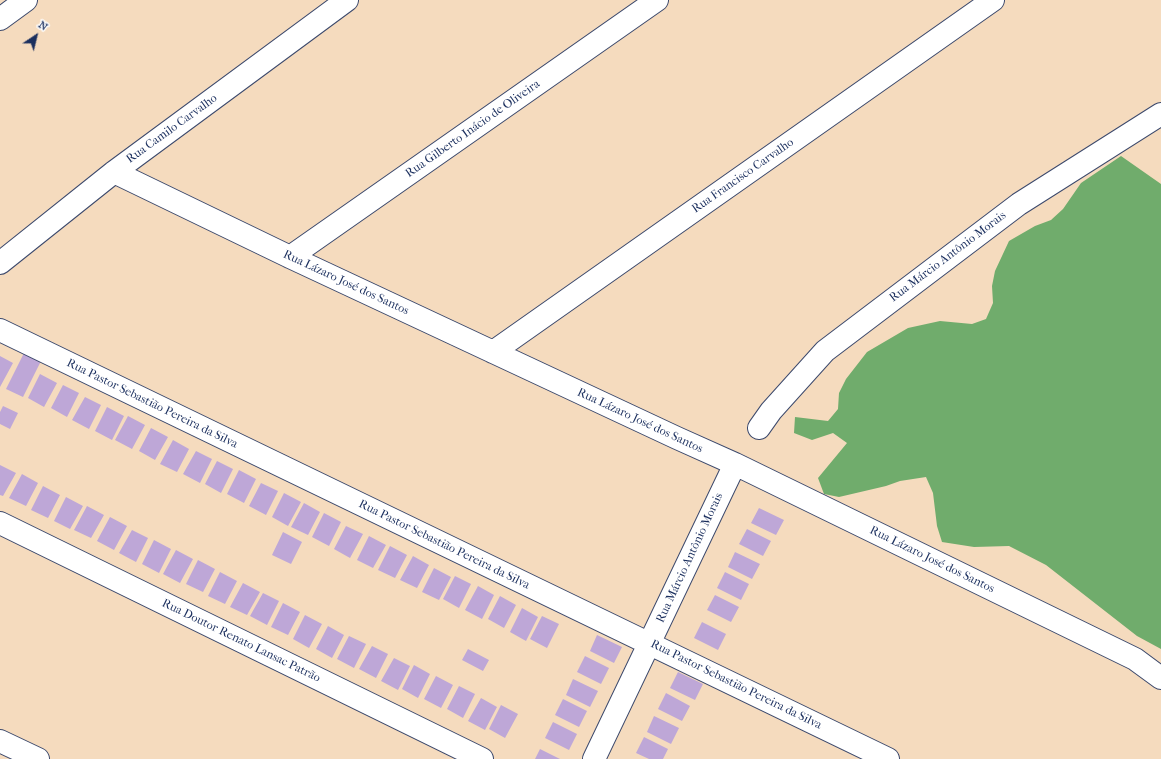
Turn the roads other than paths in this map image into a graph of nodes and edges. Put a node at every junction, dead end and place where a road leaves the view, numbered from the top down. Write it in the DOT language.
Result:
graph roads {
  1 [pos="26,0"];
  2 [pos="347,0"];
  3 [pos="656,0"];
  4 [pos="993,0"];
  5 [pos="0,19"];
  6 [pos="1161,114"];
  7 [pos="114,172"];
  8 [pos="290,258"];
  9 [pos="0,263"];
  10 [pos="0,330"];
  11 [pos="493,352"];
  12 [pos="759,428"];
  13 [pos="735,464"];
  14 [pos="0,523"];
  15 [pos="649,644"];
  16 [pos="1161,678"];
  17 [pos="0,741"];
  18 [pos="38,759"];
  19 [pos="482,759"];
  20 [pos="594,759"];
  21 [pos="888,759"];
  1 -- 5 [label="street"];
  2 -- 7 [label="street, Rua Camilo Carvalho"];
  3 -- 8 [label="street, Rua Gilberto Inácio de Oliveira"];
  4 -- 11 [label="street, Rua Francisco Carvalho"];
  6 -- 12 [label="street, Rua Márcio Antônio Morais"];
  7 -- 8 [label="street, Rua Lázaro José dos Santos"];
  7 -- 9 [label="street, Rua Camilo Carvalho"];
  8 -- 11 [label="street, Rua Lázaro José dos Santos"];
  10 -- 15 [label="street, Rua Pastor Sebastião Pereira da Silva"];
  11 -- 13 [label="street, Rua Lázaro José dos Santos"];
  13 -- 15 [label="street, Rua Márcio Antônio Morais"];
  13 -- 16 [label="street, Rua Lázaro José dos Santos"];
  14 -- 19 [label="street, Rua Doutor Renato Lansac Patrão"];
  15 -- 20 [label="street, Rua Márcio Antônio Morais"];
  15 -- 21 [label="street, Rua Pastor Sebastião Pereira da Silva"];
  17 -- 18 [label="street"];
}
